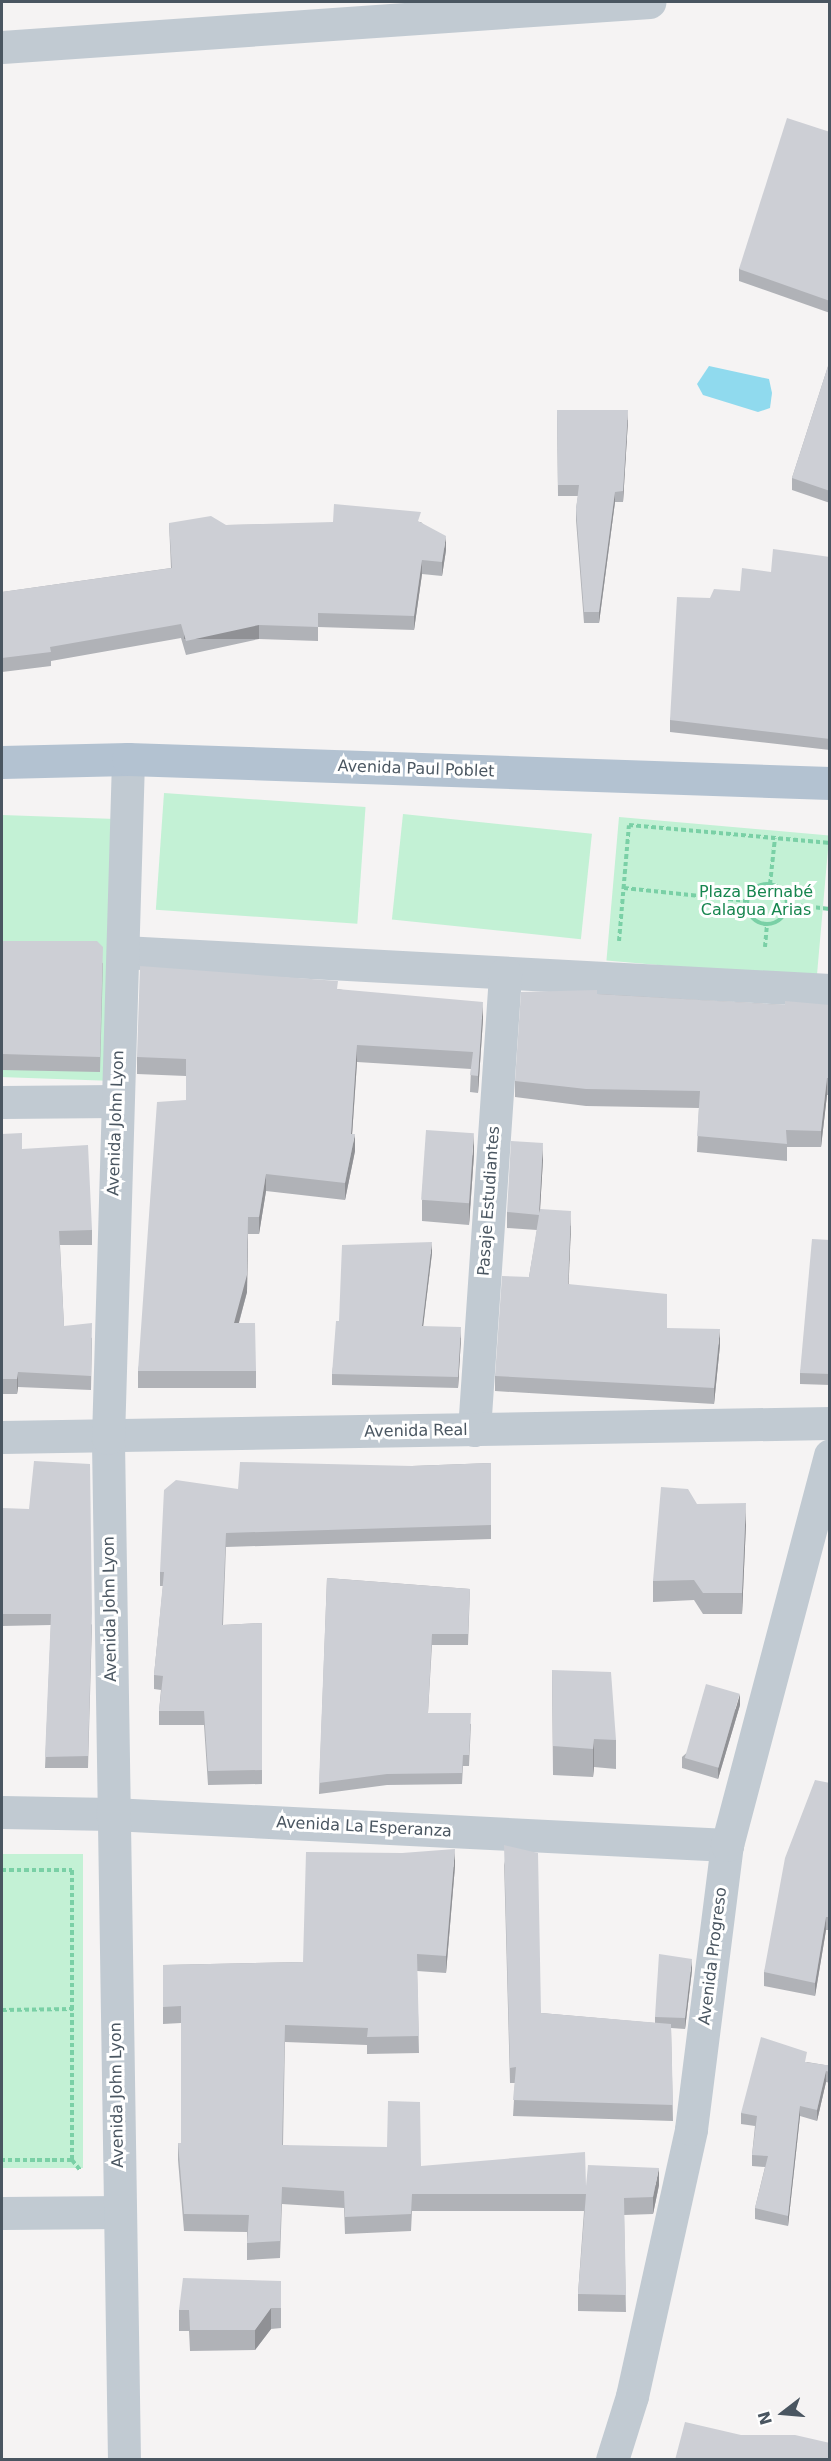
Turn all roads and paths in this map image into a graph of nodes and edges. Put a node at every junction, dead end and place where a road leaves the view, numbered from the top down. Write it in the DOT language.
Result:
graph roads {
  1 [pos="649,2"];
  2 [pos="2,47"];
  3 [pos="128,759"];
  4 [pos="2,762"];
  5 [pos="830,783"];
  6 [pos="775,838"];
  7 [pos="830,843"];
  8 [pos="770,884"];
  9 [pos="624,888"];
  10 [pos="747,901"];
  11 [pos="786,904"];
  12 [pos="830,909"];
  13 [pos="619,945"];
  14 [pos="123,952"];
  15 [pos="505,973"];
  16 [pos="830,990"];
  17 [pos="116,1101"];
  18 [pos="2,1102"];
  19 [pos="830,1423"];
  20 [pos="474,1430"];
  21 [pos="2,1437"];
  22 [pos="108,1438"];
  23 [pos="830,1455"];
  24 [pos="2,1812"];
  25 [pos="112,1814"];
  26 [pos="727,1845"];
  27 [pos="2,1870"];
  28 [pos="72,2009"];
  29 [pos="115,2009"];
  30 [pos="2,2010"];
  31 [pos="2,2160"];
  32 [pos="119,2212"];
  33 [pos="2,2213"];
  34 [pos="123,2460"];
  35 [pos="612,2460"];
  1 -- 2 [label="street"];
  3 -- 4 [label="main road, Avenida Paul Poblet"];
  3 -- 5 [label="main road, Avenida Paul Poblet"];
  3 -- 14 [label="street, Avenida John Lyon"];
  6 -- 7 [label="path"];
  6 -- 8 [label="path"];
  6 -- 9 [label="path"];
  8 -- 10 [label="path"];
  8 -- 11 [label="path"];
  9 -- 10 [label="path"];
  9 -- 13 [label="path"];
  10 -- 11 [label="path"];
  11 -- 12 [label="path"];
  14 -- 15 [label="street"];
  14 -- 17 [label="street, Avenida John Lyon"];
  15 -- 16 [label="street"];
  15 -- 20 [label="street, Pasaje Estudiantes"];
  17 -- 18 [label="street"];
  17 -- 22 [label="street, Avenida John Lyon"];
  19 -- 20 [label="street, Avenida Real"];
  20 -- 22 [label="street, Avenida Real"];
  21 -- 22 [label="street, Avenida Real"];
  22 -- 25 [label="street, Avenida John Lyon"];
  23 -- 26 [label="street, Avenida Progreso"];
  24 -- 25 [label="street, Avenida La Esperanza"];
  25 -- 26 [label="street, Avenida La Esperanza"];
  25 -- 29 [label="street, Avenida John Lyon"];
  26 -- 35 [label="street, Avenida Progreso"];
  27 -- 28 [label="path"];
  28 -- 29 [label="path"];
  28 -- 30 [label="path"];
  28 -- 31 [label="path"];
  29 -- 32 [label="street, Avenida John Lyon"];
  32 -- 33 [label="street"];
  32 -- 34 [label="street, Avenida John Lyon"];
}
